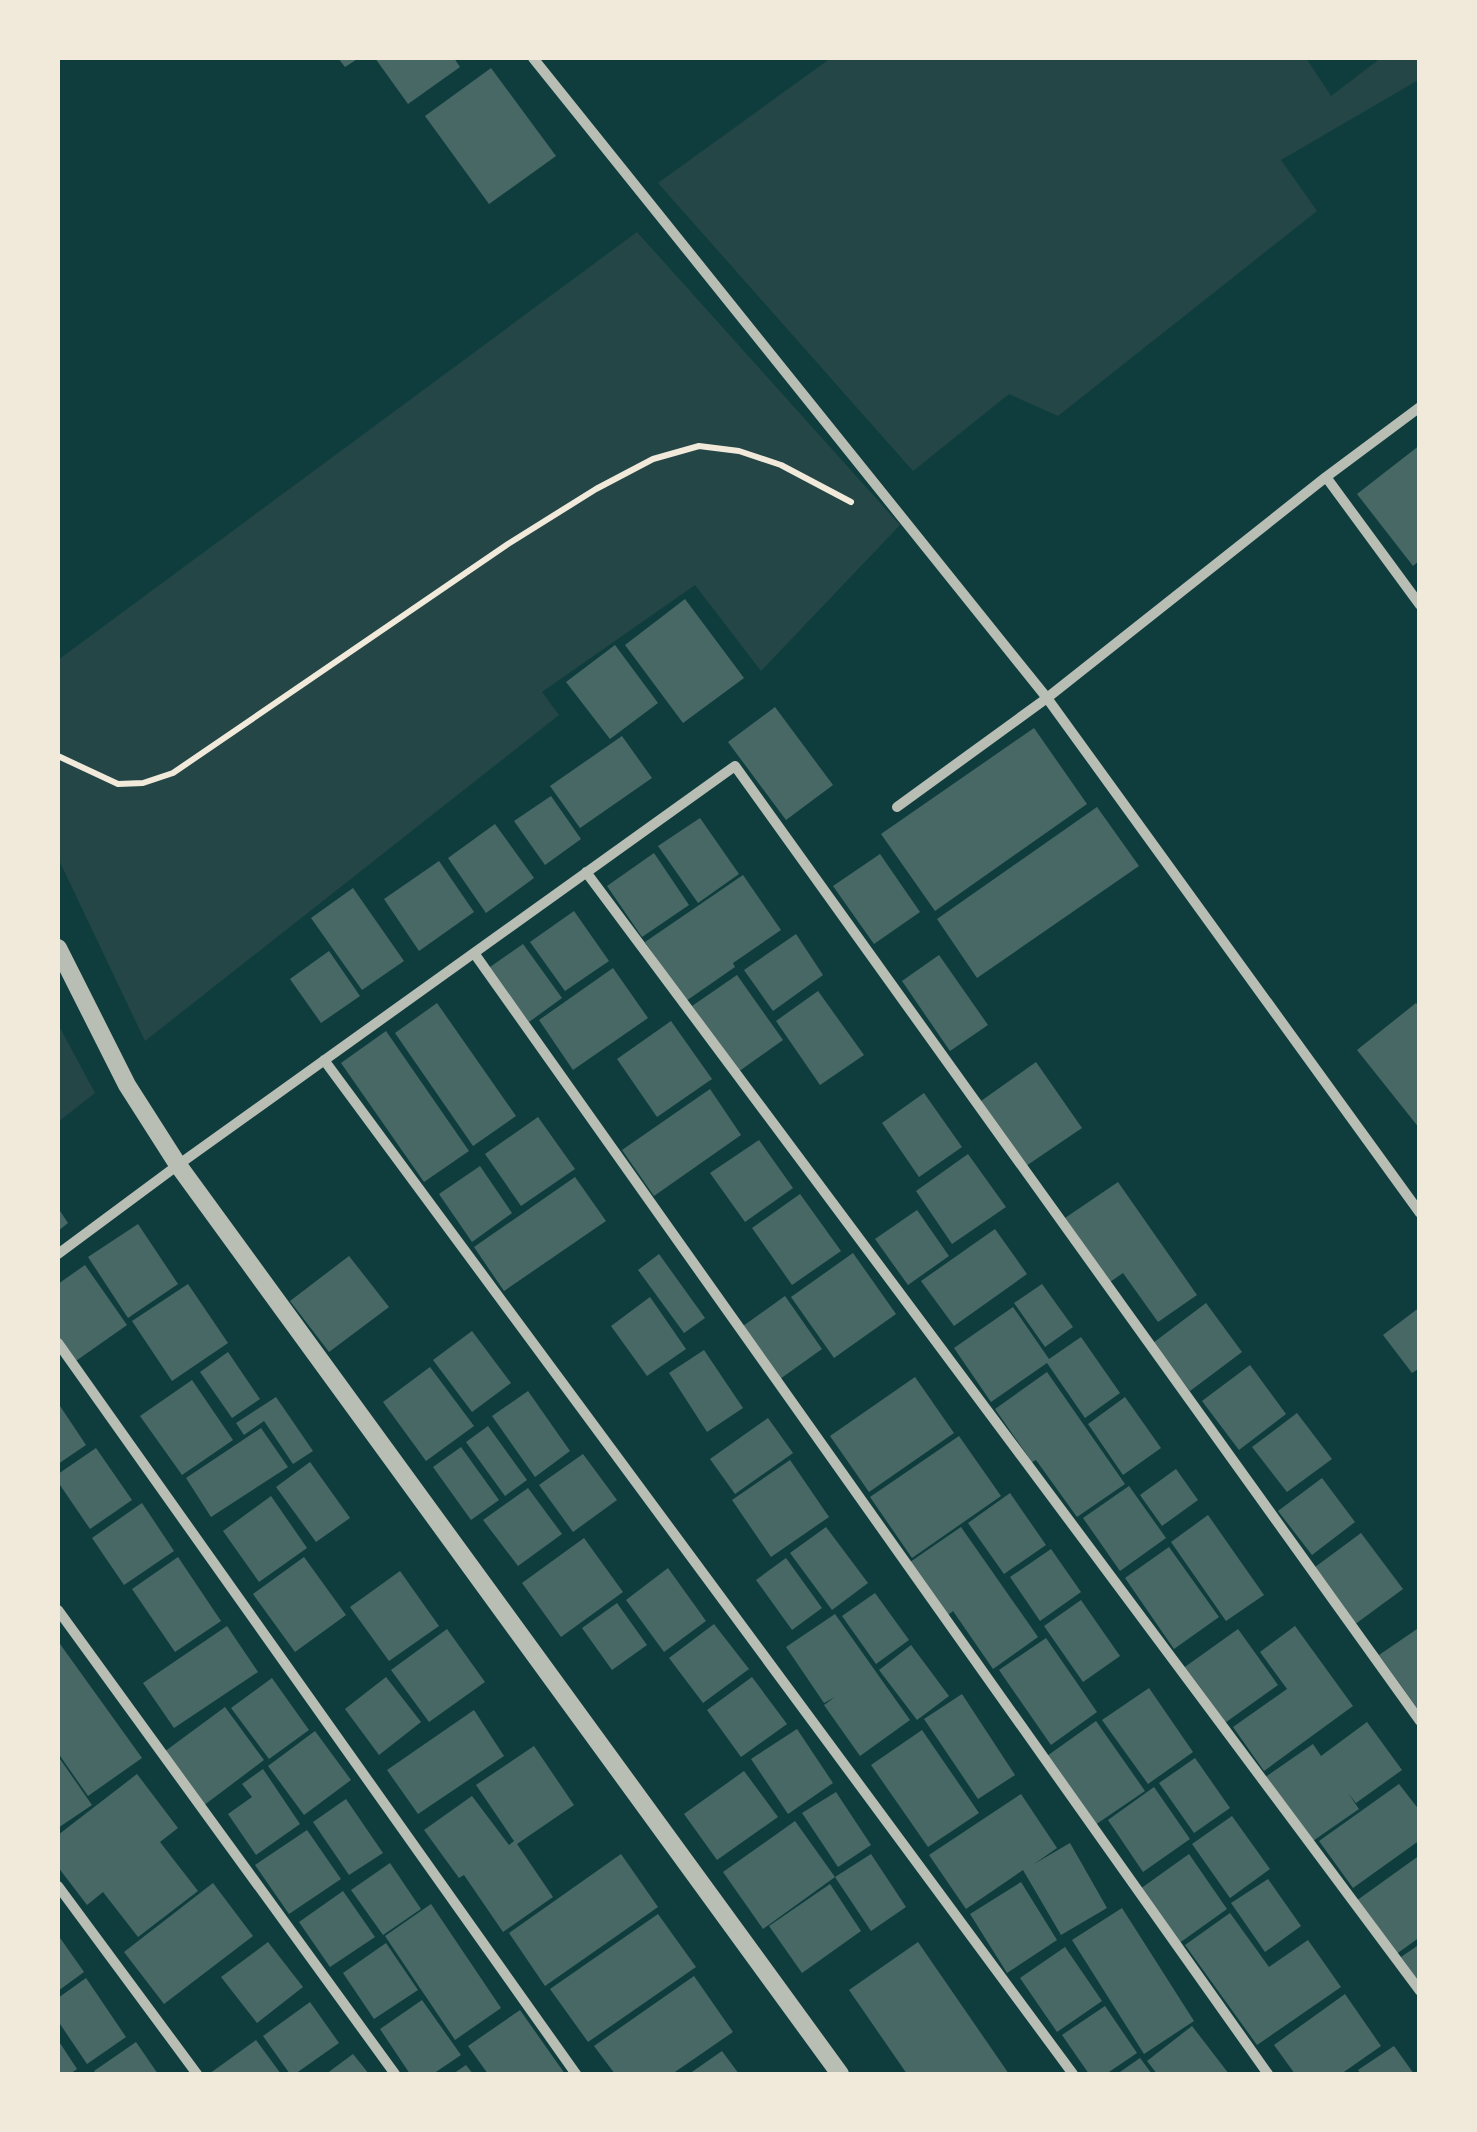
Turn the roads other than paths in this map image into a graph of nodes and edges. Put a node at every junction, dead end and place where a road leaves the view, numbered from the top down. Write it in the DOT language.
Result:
graph roads {
  1 [pos="532,58"];
  2 [pos="1420,407"];
  3 [pos="1326,477"];
  4 [pos="1420,605"];
  5 [pos="1046,698"];
  6 [pos="897,807"];
  7 [pos="586,872"];
  8 [pos="58,948"];
  9 [pos="474,953"];
  10 [pos="324,1060"];
  11 [pos="178,1165"];
  12 [pos="1420,1213"];
  13 [pos="58,1254"];
  14 [pos="58,1343"];
  15 [pos="58,1610"];
  16 [pos="1420,1721"];
  17 [pos="58,1886"];
  18 [pos="1420,1991"];
  19 [pos="197,2074"];
  20 [pos="395,2074"];
  21 [pos="576,2074"];
  22 [pos="840,2074"];
  23 [pos="1072,2074"];
  24 [pos="1268,2074"];
  1 -- 5 [label="street"];
  2 -- 3 [label="street"];
  3 -- 4 [label="street"];
  3 -- 5 [label="street"];
  5 -- 6 [label="street"];
  5 -- 12 [label="street"];
  7 -- 9 [label="street"];
  7 -- 16 [label="street"];
  7 -- 18 [label="street"];
  8 -- 11 [label="street"];
  9 -- 10 [label="street"];
  9 -- 24 [label="street"];
  10 -- 11 [label="street"];
  10 -- 23 [label="street"];
  11 -- 13 [label="street"];
  11 -- 22 [label="street"];
  14 -- 21 [label="street"];
  15 -- 20 [label="street"];
  17 -- 19 [label="street"];
}
